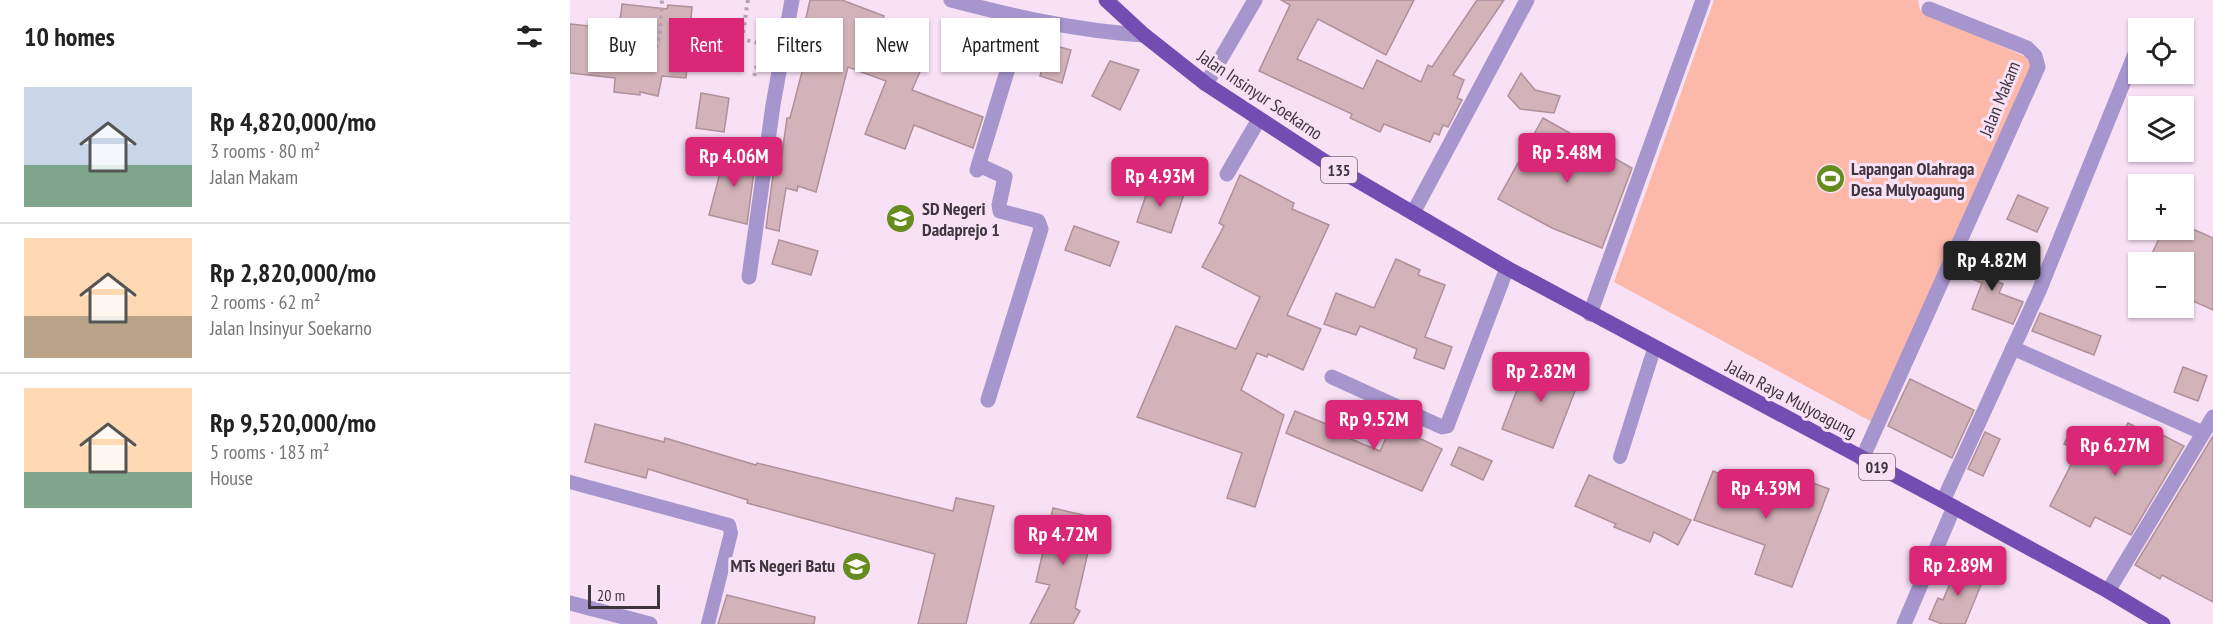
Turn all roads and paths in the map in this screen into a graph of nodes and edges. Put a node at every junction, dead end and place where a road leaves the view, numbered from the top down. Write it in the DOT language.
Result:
graph roads {
  1 [pos="663,0"];
  2 [pos="748,0"];
  3 [pos="792,0"];
  4 [pos="951,0"];
  5 [pos="1106,0"];
  6 [pos="1255,0"];
  7 [pos="1527,0"];
  8 [pos="1703,0"];
  9 [pos="1929,9"];
  10 [pos="1019,18"];
  11 [pos="1060,26"];
  12 [pos="1144,35"];
  13 [pos="657,44"];
  14 [pos="1007,72"];
  15 [pos="2128,72"];
  16 [pos="754,77"];
  17 [pos="1206,84"];
  18 [pos="1258,121"];
  19 [pos="1227,174"];
  20 [pos="1413,213"];
  21 [pos="1507,268"];
  22 [pos="748,277"];
  23 [pos="1590,314"];
  24 [pos="2013,348"];
  25 [pos="1654,349"];
  26 [pos="1332,377"];
  27 [pos="988,399"];
  28 [pos="2213,417"];
  29 [pos="2204,433"];
  30 [pos="1620,457"];
  31 [pos="1862,459"];
  32 [pos="570,482"];
  33 [pos="1949,504"];
  34 [pos="2108,591"];
  35 [pos="570,603"];
  36 [pos="2159,623"];
  37 [pos="650,624"];
  38 [pos="708,624"];
  39 [pos="1904,624"];
  1 -- 13 [label="path"];
  2 -- 16 [label="path"];
  3 -- 22 [label="street"];
  4 -- 10 [label="street"];
  5 -- 12 [label="main road, Jalan Insinyur Soekarno / 135"];
  6 -- 17 [label="street"];
  7 -- 20 [label="street"];
  8 -- 23 [label="street"];
  9 -- 31 [label="street, Jalan Makam"];
  11 -- 12 [label="street"];
  12 -- 17 [label="main road, Jalan Insinyur Soekarno / 135"];
  14 -- 27 [label="street"];
  15 -- 24 [label="street"];
  17 -- 18 [label="main road, Jalan Insinyur Soekarno / 135"];
  18 -- 19 [label="street"];
  18 -- 20 [label="main road, Jalan Insinyur Soekarno / 135"];
  20 -- 21 [label="main road, Jalan Insinyur Soekarno / 135"];
  21 -- 23 [label="main road, Jalan Insinyur Soekarno / 135"];
  21 -- 26 [label="street"];
  23 -- 25 [label="main road, Jalan Raya Mulyoagung / 019"];
  24 -- 29 [label="street"];
  24 -- 33 [label="street"];
  25 -- 30 [label="lane"];
  25 -- 31 [label="main road, Jalan Raya Mulyoagung / 019"];
  28 -- 29 [label="street"];
  29 -- 34 [label="street"];
  31 -- 33 [label="main road, Jalan Raya Mulyoagung / 019"];
  32 -- 38 [label="lane"];
  33 -- 34 [label="main road, Jalan Raya Mulyoagung / 019"];
  33 -- 39 [label="street"];
  34 -- 36 [label="main road, Jalan Raya Mulyoagung / 019"];
  35 -- 37 [label="street"];
}
